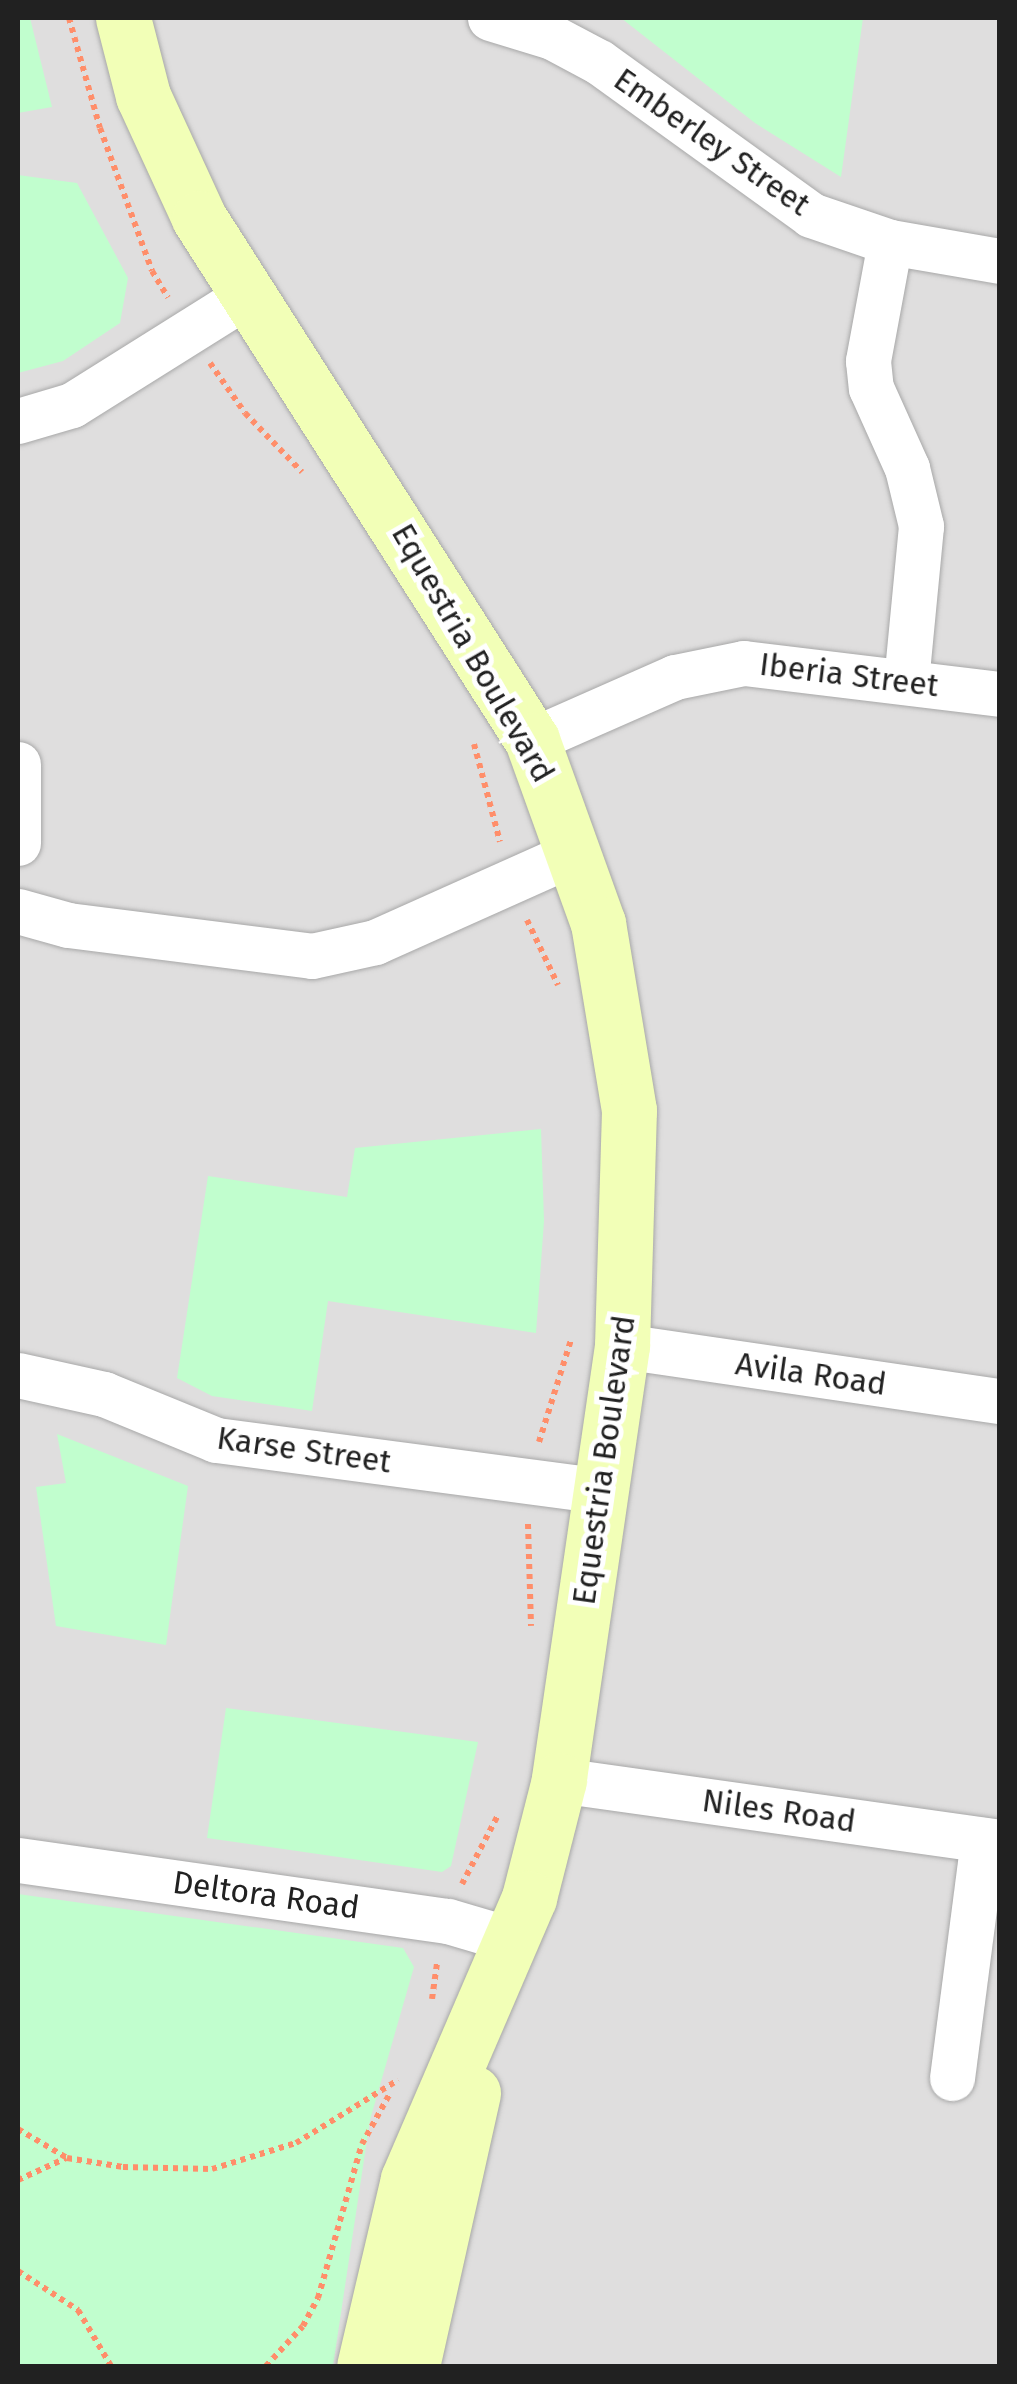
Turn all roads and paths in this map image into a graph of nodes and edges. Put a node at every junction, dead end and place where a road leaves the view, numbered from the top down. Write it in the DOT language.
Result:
graph roads {
  1 [pos="122,18"];
  2 [pos="490,18"];
  3 [pos="555,27"];
  4 [pos="890,242"];
  5 [pos="1000,261"];
  6 [pos="250,294"];
  7 [pos="18,421"];
  8 [pos="906,680"];
  9 [pos="1000,694"];
  10 [pos="532,740"];
  11 [pos="18,764"];
  12 [pos="18,843"];
  13 [pos="576,852"];
  14 [pos="18,910"];
  15 [pos="622,1346"];
  16 [pos="18,1375"];
  17 [pos="1000,1401"];
  18 [pos="600,1492"];
  19 [pos="559,1780"];
  20 [pos="991,1841"];
  21 [pos="18,1860"];
  22 [pos="512,1940"];
  23 [pos="952,2078"];
  24 [pos="398,2080"];
  25 [pos="18,2130"];
  26 [pos="68,2158"];
  27 [pos="18,2180"];
  28 [pos="18,2271"];
  29 [pos="111,2366"];
  30 [pos="364,2366"];
  31 [pos="412,2366"];
  1 -- 6 [label="street, Equestria Boulevard"];
  2 -- 3 [label="street, Emberley Street"];
  3 -- 4 [label="street, Emberley Street"];
  4 -- 5 [label="street, Emberley Street"];
  4 -- 8 [label="street"];
  6 -- 7 [label="street"];
  6 -- 10 [label="street, Equestria Boulevard"];
  8 -- 9 [label="street, Iberia Street"];
  8 -- 10 [label="street, Iberia Street"];
  10 -- 13 [label="street, Equestria Boulevard"];
  11 -- 12 [label="street"];
  13 -- 14 [label="street"];
  13 -- 15 [label="street, Equestria Boulevard"];
  15 -- 17 [label="street, Avila Road"];
  15 -- 18 [label="street, Equestria Boulevard"];
  16 -- 18 [label="street, Karse Street"];
  18 -- 19 [label="street, Equestria Boulevard"];
  19 -- 20 [label="street, Niles Road"];
  19 -- 22 [label="street, Equestria Boulevard"];
  20 -- 23 [label="street"];
  21 -- 22 [label="street, Deltora Road"];
  22 -- 30 [label="street, Equestria Boulevard"];
  22 -- 31 [label="street, Equestria Boulevard"];
  24 -- 26 [label="path"];
  25 -- 26 [label="path"];
  26 -- 27 [label="path"];
  28 -- 29 [label="path"];
}
